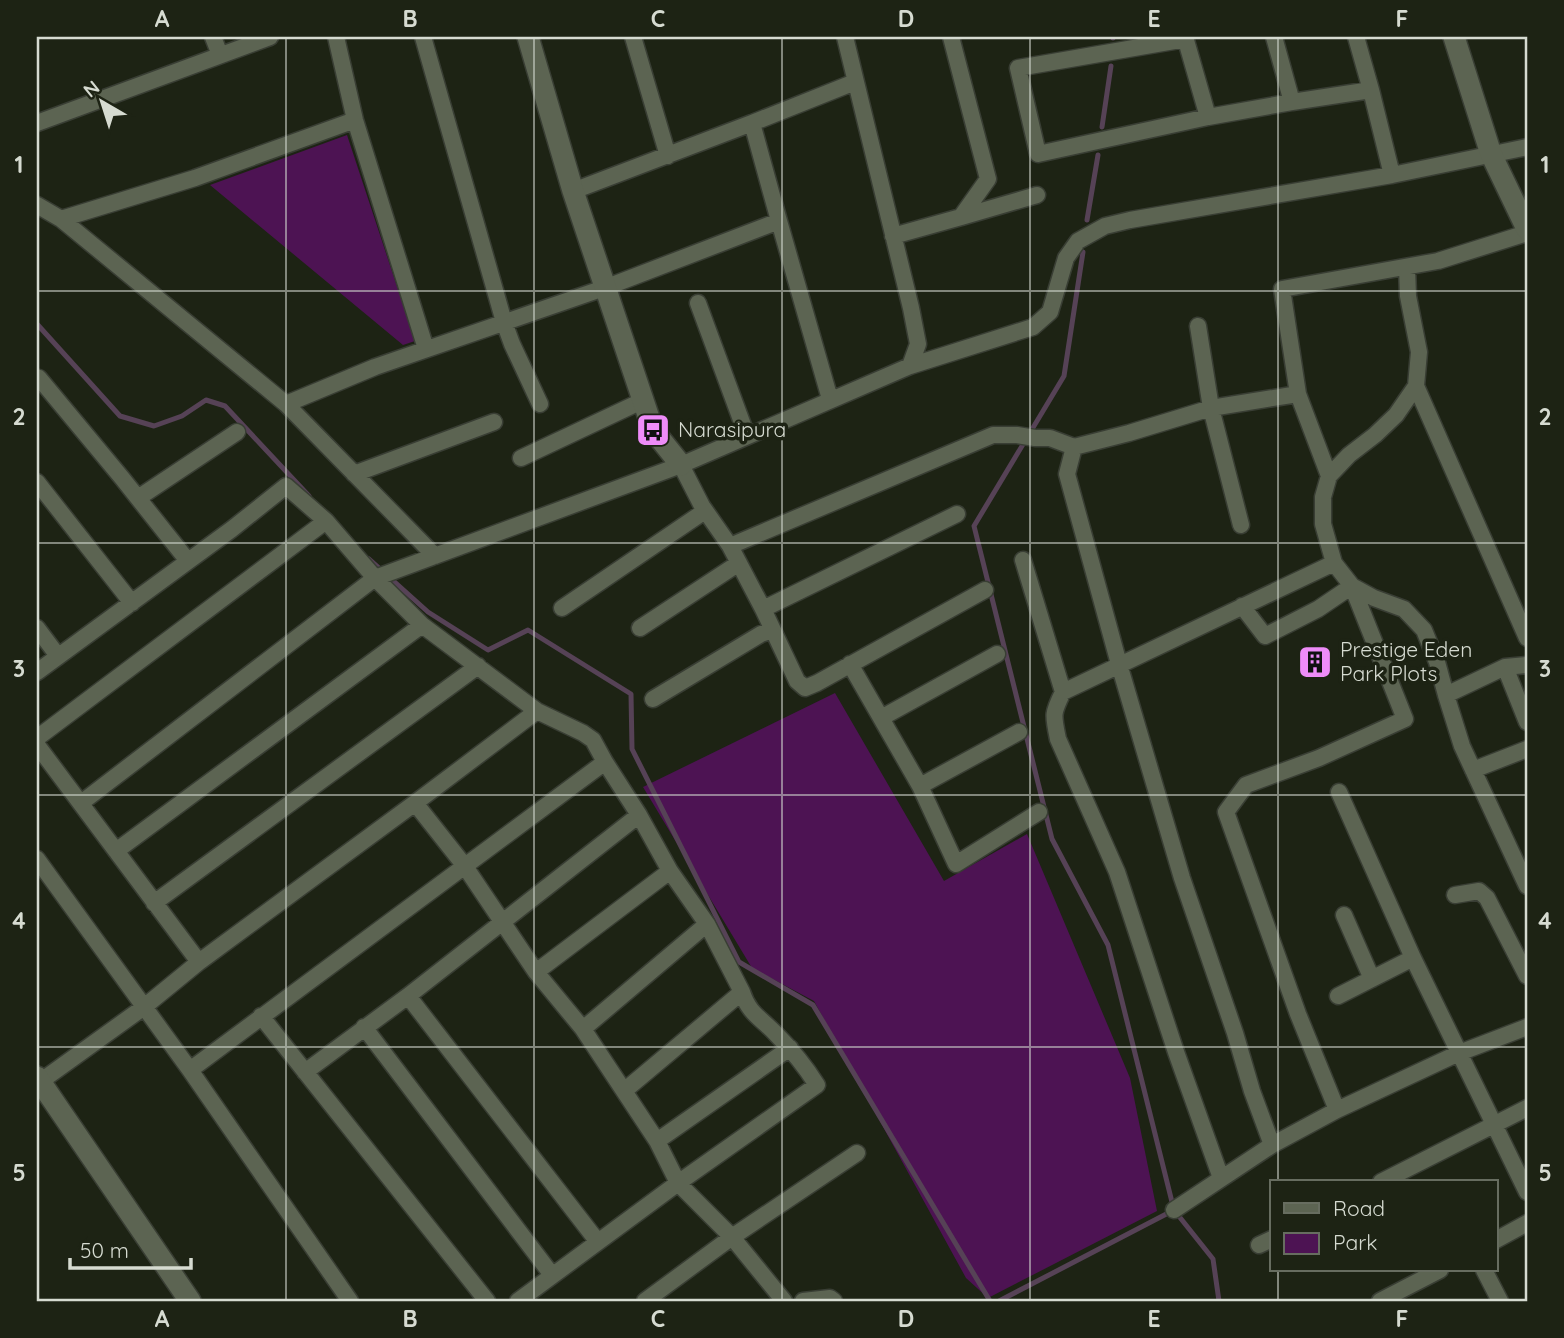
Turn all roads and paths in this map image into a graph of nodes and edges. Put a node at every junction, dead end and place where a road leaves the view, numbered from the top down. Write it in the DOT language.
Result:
graph roads {
  1 [pos="213,37"];
  2 [pos="270,37"];
  3 [pos="336,37"];
  4 [pos="423,37"];
  5 [pos="528,37"];
  6 [pos="633,37"];
  7 [pos="845,37"];
  8 [pos="951,37"];
  9 [pos="1274,37"];
  10 [pos="1356,37"];
  11 [pos="1454,37"];
  12 [pos="1185,38"];
  13 [pos="220,55"];
  14 [pos="855,82"];
  15 [pos="1371,90"];
  16 [pos="1293,102"];
  17 [pos="1208,117"];
  18 [pos="355,120"];
  19 [pos="37,123"];
  20 [pos="752,123"];
  21 [pos="1527,147"];
  22 [pos="1491,154"];
  23 [pos="668,156"];
  24 [pos="1392,175"];
  25 [pos="573,191"];
  26 [pos="1037,195"];
  27 [pos="37,205"];
  28 [pos="961,217"];
  29 [pos="61,219"];
  30 [pos="779,220"];
  31 [pos="1527,231"];
  32 [pos="894,236"];
  33 [pos="1407,267"];
  34 [pos="607,287"];
  35 [pos="698,303"];
  36 [pos="503,322"];
  37 [pos="1198,326"];
  38 [pos="426,349"];
  39 [pos="910,366"];
  40 [pos="37,379"];
  41 [pos="1416,386"];
  42 [pos="1298,394"];
  43 [pos="830,399"];
  44 [pos="644,400"];
  45 [pos="286,404"];
  46 [pos="540,404"];
  47 [pos="1211,408"];
  48 [pos="494,422"];
  49 [pos="237,432"];
  50 [pos="747,436"];
  51 [pos="1074,447"];
  52 [pos="521,458"];
  53 [pos="681,465"];
  54 [pos="354,474"];
  55 [pos="1329,476"];
  56 [pos="37,482"];
  57 [pos="138,498"];
  58 [pos="705,511"];
  59 [pos="957,514"];
  60 [pos="326,521"];
  61 [pos="1241,526"];
  62 [pos="730,546"];
  63 [pos="432,557"];
  64 [pos="1023,560"];
  65 [pos="188,561"];
  66 [pos="739,563"];
  67 [pos="1334,563"];
  68 [pos="376,578"];
  69 [pos="1352,586"];
  70 [pos="985,590"];
  71 [pos="132,603"];
  72 [pos="1242,606"];
  73 [pos="562,608"];
  74 [pos="763,609"];
  75 [pos="422,625"];
  76 [pos="37,628"];
  77 [pos="640,628"];
  78 [pos="773,630"];
  79 [pos="1527,638"];
  80 [pos="997,654"];
  81 [pos="58,656"];
  82 [pos="850,664"];
  83 [pos="1119,664"];
  84 [pos="1527,665"];
  85 [pos="478,666"];
  86 [pos="1505,667"];
  87 [pos="37,672"];
  88 [pos="1063,692"];
  89 [pos="1446,695"];
  90 [pos="653,699"];
  91 [pos="537,711"];
  92 [pos="881,718"];
  93 [pos="1527,722"];
  94 [pos="1019,732"];
  95 [pos="37,738"];
  96 [pos="37,746"];
  97 [pos="1527,749"];
  98 [pos="605,762"];
  99 [pos="1473,769"];
  100 [pos="920,786"];
  101 [pos="1339,792"];
  102 [pos="80,803"];
  103 [pos="415,803"];
  104 [pos="1039,812"];
  105 [pos="639,816"];
  106 [pos="116,851"];
  107 [pos="37,859"];
  108 [pos="464,865"];
  109 [pos="670,871"];
  110 [pos="1527,886"];
  111 [pos="1455,895"];
  112 [pos="154,903"];
  113 [pos="1344,915"];
  114 [pos="502,922"];
  115 [pos="707,924"];
  116 [pos="1413,958"];
  117 [pos="199,962"];
  118 [pos="536,972"];
  119 [pos="1527,976"];
  120 [pos="1371,979"];
  121 [pos="742,992"];
  122 [pos="408,996"];
  123 [pos="1338,996"];
  124 [pos="144,1007"];
  125 [pos="261,1016"];
  126 [pos="364,1027"];
  127 [pos="1527,1027"];
  128 [pos="583,1029"];
  129 [pos="790,1048"];
  130 [pos="1459,1053"];
  131 [pos="190,1070"];
  132 [pos="304,1072"];
  133 [pos="38,1081"];
  134 [pos="624,1091"];
  135 [pos="1527,1108"];
  136 [pos="1337,1110"];
  137 [pos="1495,1123"];
  138 [pos="657,1141"];
  139 [pos="1272,1145"];
  140 [pos="857,1153"];
  141 [pos="1221,1178"];
  142 [pos="1385,1180"];
  143 [pos="678,1183"];
  144 [pos="1527,1192"];
  145 [pos="1174,1210"];
  146 [pos="1527,1223"];
  147 [pos="732,1237"];
  148 [pos="1498,1239"];
  149 [pos="598,1242"];
  150 [pos="1437,1272"];
  151 [pos="1485,1272"];
  152 [pos="552,1275"];
  153 [pos="1407,1295"];
  154 [pos="190,1301"];
  155 [pos="350,1301"];
  156 [pos="487,1301"];
  157 [pos="517,1301"];
  158 [pos="645,1301"];
  159 [pos="784,1301"];
  160 [pos="803,1301"];
  161 [pos="834,1301"];
  162 [pos="1380,1301"];
  163 [pos="1500,1301"];
  1 -- 13 [label="street"];
  2 -- 13 [label="street"];
  3 -- 18 [label="street"];
  4 -- 36 [label="street"];
  5 -- 25 [label="street"];
  6 -- 23 [label="street"];
  7 -- 14 [label="street"];
  8 -- 28 [label="street"];
  9 -- 16 [label="street"];
  10 -- 15 [label="street"];
  11 -- 22 [label="street"];
  12 -- 17 [label="street"];
  12 -- 17 [label="street"];
  13 -- 19 [label="street"];
  14 -- 20 [label="street"];
  14 -- 32 [label="street"];
  15 -- 16 [label="street"];
  15 -- 24 [label="street"];
  16 -- 17 [label="street"];
  18 -- 29 [label="street"];
  18 -- 38 [label="street"];
  20 -- 23 [label="street"];
  20 -- 30 [label="street"];
  21 -- 22 [label="street"];
  22 -- 24 [label="street"];
  22 -- 31 [label="street"];
  23 -- 25 [label="street"];
  24 -- 39 [label="street"];
  25 -- 34 [label="street"];
  26 -- 28 [label="street"];
  27 -- 29 [label="street"];
  28 -- 32 [label="street"];
  29 -- 45 [label="street"];
  30 -- 34 [label="street"];
  30 -- 43 [label="street"];
  31 -- 33 [label="street"];
  32 -- 39 [label="street"];
  33 -- 41 [label="street"];
  33 -- 42 [label="street"];
  34 -- 36 [label="street"];
  34 -- 44 [label="street"];
  35 -- 50 [label="street"];
  36 -- 38 [label="street"];
  36 -- 46 [label="street"];
  37 -- 47 [label="street"];
  38 -- 45 [label="street"];
  39 -- 43 [label="street"];
  40 -- 57 [label="street"];
  41 -- 55 [label="street"];
  41 -- 79 [label="street"];
  42 -- 47 [label="street"];
  42 -- 55 [label="street"];
  43 -- 50 [label="street"];
  44 -- 52 [label="street"];
  44 -- 53 [label="street"];
  45 -- 54 [label="street"];
  47 -- 51 [label="street"];
  47 -- 61 [label="street"];
  48 -- 54 [label="street"];
  49 -- 57 [label="street"];
  50 -- 53 [label="street"];
  51 -- 62 [label="street"];
  51 -- 83 [label="street"];
  53 -- 58 [label="street"];
  53 -- 63 [label="street"];
  54 -- 63 [label="street"];
  55 -- 67 [label="street"];
  56 -- 71 [label="street"];
  57 -- 65 [label="street"];
  58 -- 62 [label="street"];
  58 -- 73 [label="street"];
  59 -- 74 [label="street"];
  60 -- 65 [label="street"];
  60 -- 68 [label="street"];
  60 -- 95 [label="street"];
  62 -- 66 [label="street"];
  63 -- 68 [label="street"];
  64 -- 88 [label="street"];
  65 -- 71 [label="street"];
  66 -- 74 [label="street"];
  66 -- 77 [label="street"];
  67 -- 69 [label="street"];
  67 -- 72 [label="street"];
  68 -- 75 [label="street"];
  68 -- 102 [label="street"];
  69 -- 72 [label="street"];
  69 -- 89 [label="street"];
  69 -- 136 [label="street"];
  70 -- 82 [label="street"];
  71 -- 81 [label="street"];
  72 -- 83 [label="street"];
  74 -- 78 [label="street"];
  75 -- 85 [label="street"];
  75 -- 106 [label="street"];
  76 -- 81 [label="street"];
  78 -- 82 [label="street"];
  78 -- 90 [label="street"];
  80 -- 92 [label="street"];
  81 -- 87 [label="street"];
  82 -- 92 [label="street"];
  83 -- 88 [label="street"];
  83 -- 139 [label="street"];
  84 -- 86 [label="street"];
  85 -- 91 [label="street"];
  85 -- 112 [label="street"];
  86 -- 89 [label="street"];
  86 -- 93 [label="street"];
  88 -- 141 [label="street"];
  89 -- 99 [label="street"];
  91 -- 98 [label="street"];
  91 -- 103 [label="street"];
  92 -- 100 [label="street"];
  94 -- 100 [label="street"];
  96 -- 102 [label="street"];
  97 -- 99 [label="street"];
  98 -- 105 [label="street"];
  98 -- 108 [label="street"];
  99 -- 110 [label="street"];
  100 -- 104 [label="street"];
  101 -- 116 [label="street"];
  102 -- 106 [label="street"];
  103 -- 108 [label="street"];
  103 -- 117 [label="street"];
  105 -- 109 [label="street"];
  105 -- 114 [label="street"];
  106 -- 112 [label="street"];
  107 -- 124 [label="street"];
  108 -- 114 [label="street"];
  108 -- 125 [label="street"];
  109 -- 115 [label="street"];
  109 -- 118 [label="street"];
  111 -- 119 [label="street"];
  112 -- 117 [label="street"];
  113 -- 120 [label="street"];
  114 -- 118 [label="street"];
  114 -- 122 [label="street"];
  115 -- 121 [label="street"];
  115 -- 128 [label="street"];
  116 -- 120 [label="street"];
  116 -- 130 [label="street"];
  117 -- 124 [label="street"];
  118 -- 128 [label="street"];
  120 -- 123 [label="street"];
  121 -- 129 [label="street"];
  121 -- 134 [label="street"];
  122 -- 126 [label="street"];
  122 -- 149 [label="street"];
  124 -- 131 [label="street"];
  124 -- 133 [label="street"];
  125 -- 131 [label="street"];
  125 -- 132 [label="street"];
  126 -- 132 [label="street"];
  126 -- 152 [label="street"];
  127 -- 130 [label="street"];
  128 -- 134 [label="street"];
  129 -- 138 [label="street"];
  129 -- 143 [label="street"];
  130 -- 136 [label="street"];
  130 -- 137 [label="street"];
  131 -- 155 [label="street"];
  132 -- 156 [label="street"];
  133 -- 154 [label="street"];
  134 -- 138 [label="street"];
  135 -- 137 [label="street"];
  136 -- 139 [label="street"];
  137 -- 142 [label="street"];
  137 -- 144 [label="street"];
  138 -- 143 [label="street"];
  139 -- 141 [label="street"];
  140 -- 147 [label="street"];
  141 -- 145 [label="street"];
  143 -- 147 [label="street"];
  143 -- 149 [label="street"];
  146 -- 148 [label="street"];
  147 -- 158 [label="street"];
  147 -- 159 [label="street"];
  149 -- 152 [label="street"];
  150 -- 153 [label="street"];
  151 -- 163 [label="street"];
  152 -- 157 [label="street"];
  153 -- 162 [label="street"];
  160 -- 161 [label="street"];
}
